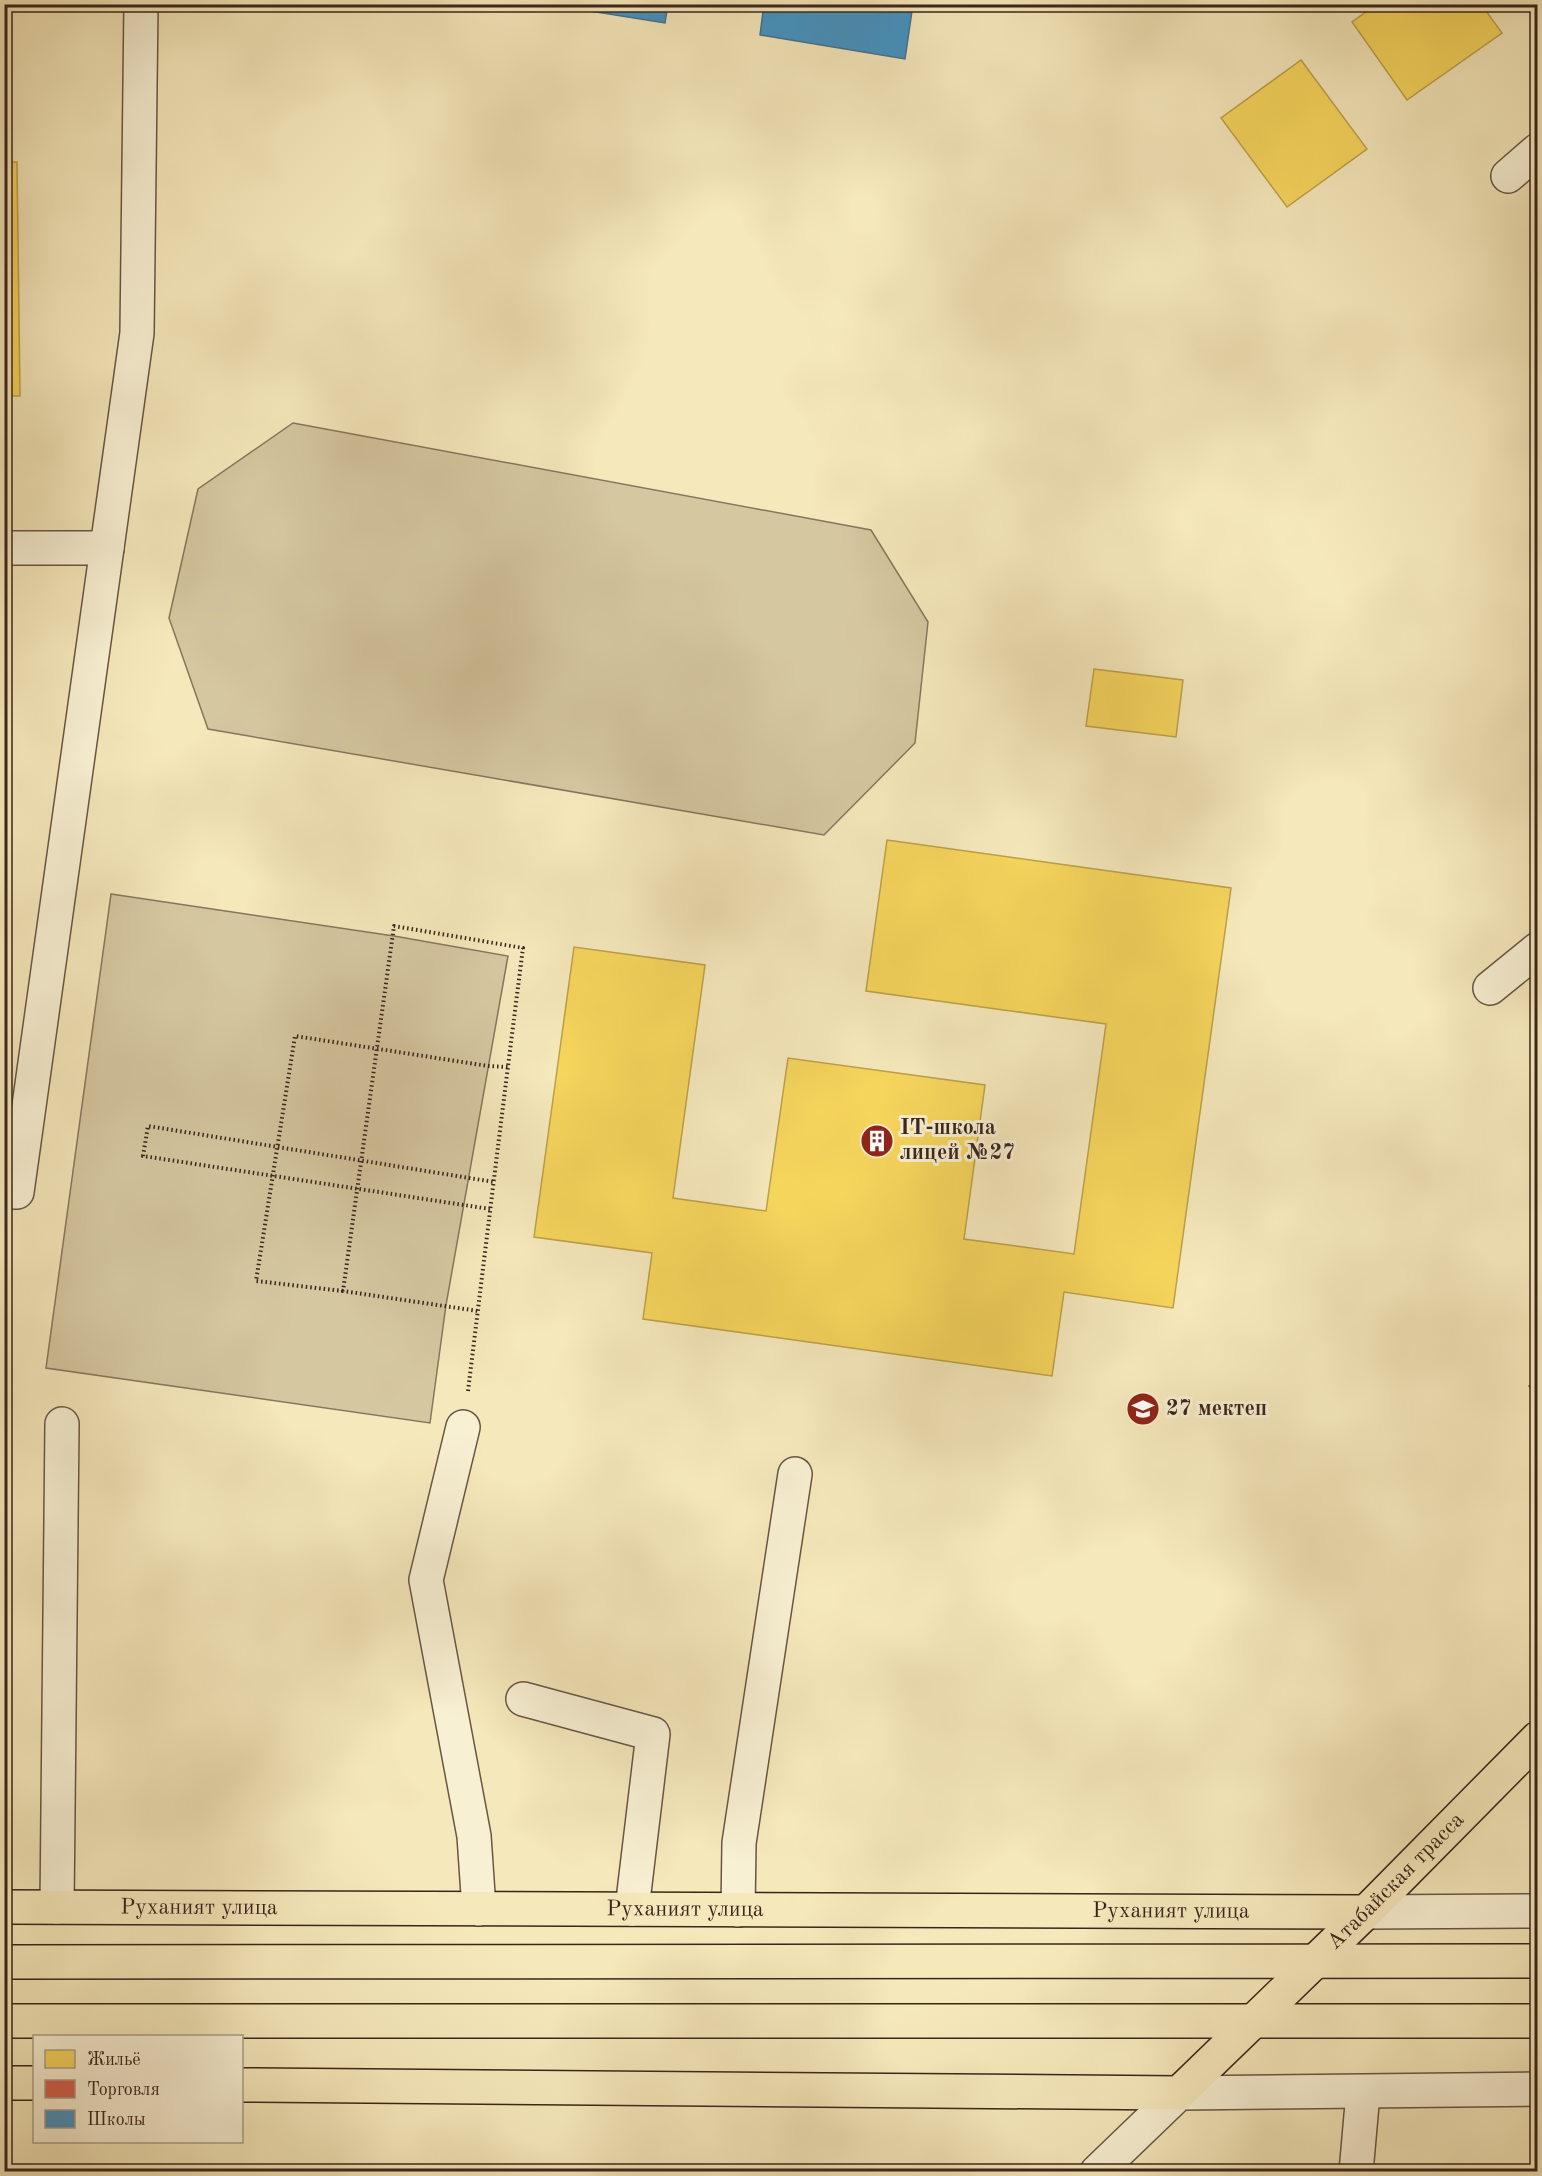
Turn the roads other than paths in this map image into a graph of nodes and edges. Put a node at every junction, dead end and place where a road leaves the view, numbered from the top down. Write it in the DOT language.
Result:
graph roads {
  1 [pos="141,4"];
  2 [pos="1538,150"];
  3 [pos="1508,176"];
  4 [pos="4,548"];
  5 [pos="107,548"];
  6 [pos="1538,949"];
  7 [pos="1490,988"];
  8 [pos="11,1192"];
  9 [pos="62,1424"];
  10 [pos="463,1427"];
  11 [pos="795,1474"];
  12 [pos="523,1699"];
  13 [pos="1538,1738"];
  14 [pos="4,1907"];
  15 [pos="57,1907"];
  16 [pos="479,1909"];
  17 [pos="632,1910"];
  18 [pos="738,1910"];
  19 [pos="1538,1911"];
  20 [pos="1366,1912"];
  21 [pos="1315,1961"];
  22 [pos="1538,1961"];
  23 [pos="4,1962"];
  24 [pos="4,2021"];
  25 [pos="1538,2021"];
  26 [pos="1254,2022"];
  27 [pos="4,2083"];
  28 [pos="33,2083"];
  29 [pos="243,2085"];
  30 [pos="1538,2089"];
  31 [pos="1179,2093"];
  32 [pos="1363,2093"];
  33 [pos="1097,2172"];
  34 [pos="1356,2172"];
  1 -- 5 [label="street"];
  2 -- 3 [label="street"];
  4 -- 5 [label="street"];
  5 -- 8 [label="street"];
  6 -- 7 [label="street"];
  9 -- 15 [label="street"];
  10 -- 16 [label="street"];
  11 -- 18 [label="street"];
  12 -- 17 [label="street"];
  13 -- 20 [label="main road, Атабайская трасса"];
  14 -- 15 [label="main road, Руханият улица"];
  15 -- 16 [label="main road, Руханият улица"];
  16 -- 17 [label="main road, Руханият улица"];
  17 -- 18 [label="main road, Руханият улица"];
  18 -- 20 [label="main road, Руханият улица"];
  19 -- 20 [label="street"];
  20 -- 21 [label="main road, Атабайская трасса"];
  21 -- 22 [label="main road"];
  21 -- 23 [label="main road"];
  21 -- 26 [label="main road, Атабайская трасса"];
  24 -- 26 [label="main road"];
  25 -- 26 [label="main road"];
  26 -- 31 [label="main road, Атабайская трасса"];
  27 -- 28 [label="main road"];
  29 -- 31 [label="main road"];
  30 -- 32 [label="street"];
  31 -- 32 [label="street"];
  31 -- 33 [label="street"];
  32 -- 34 [label="street"];
}
